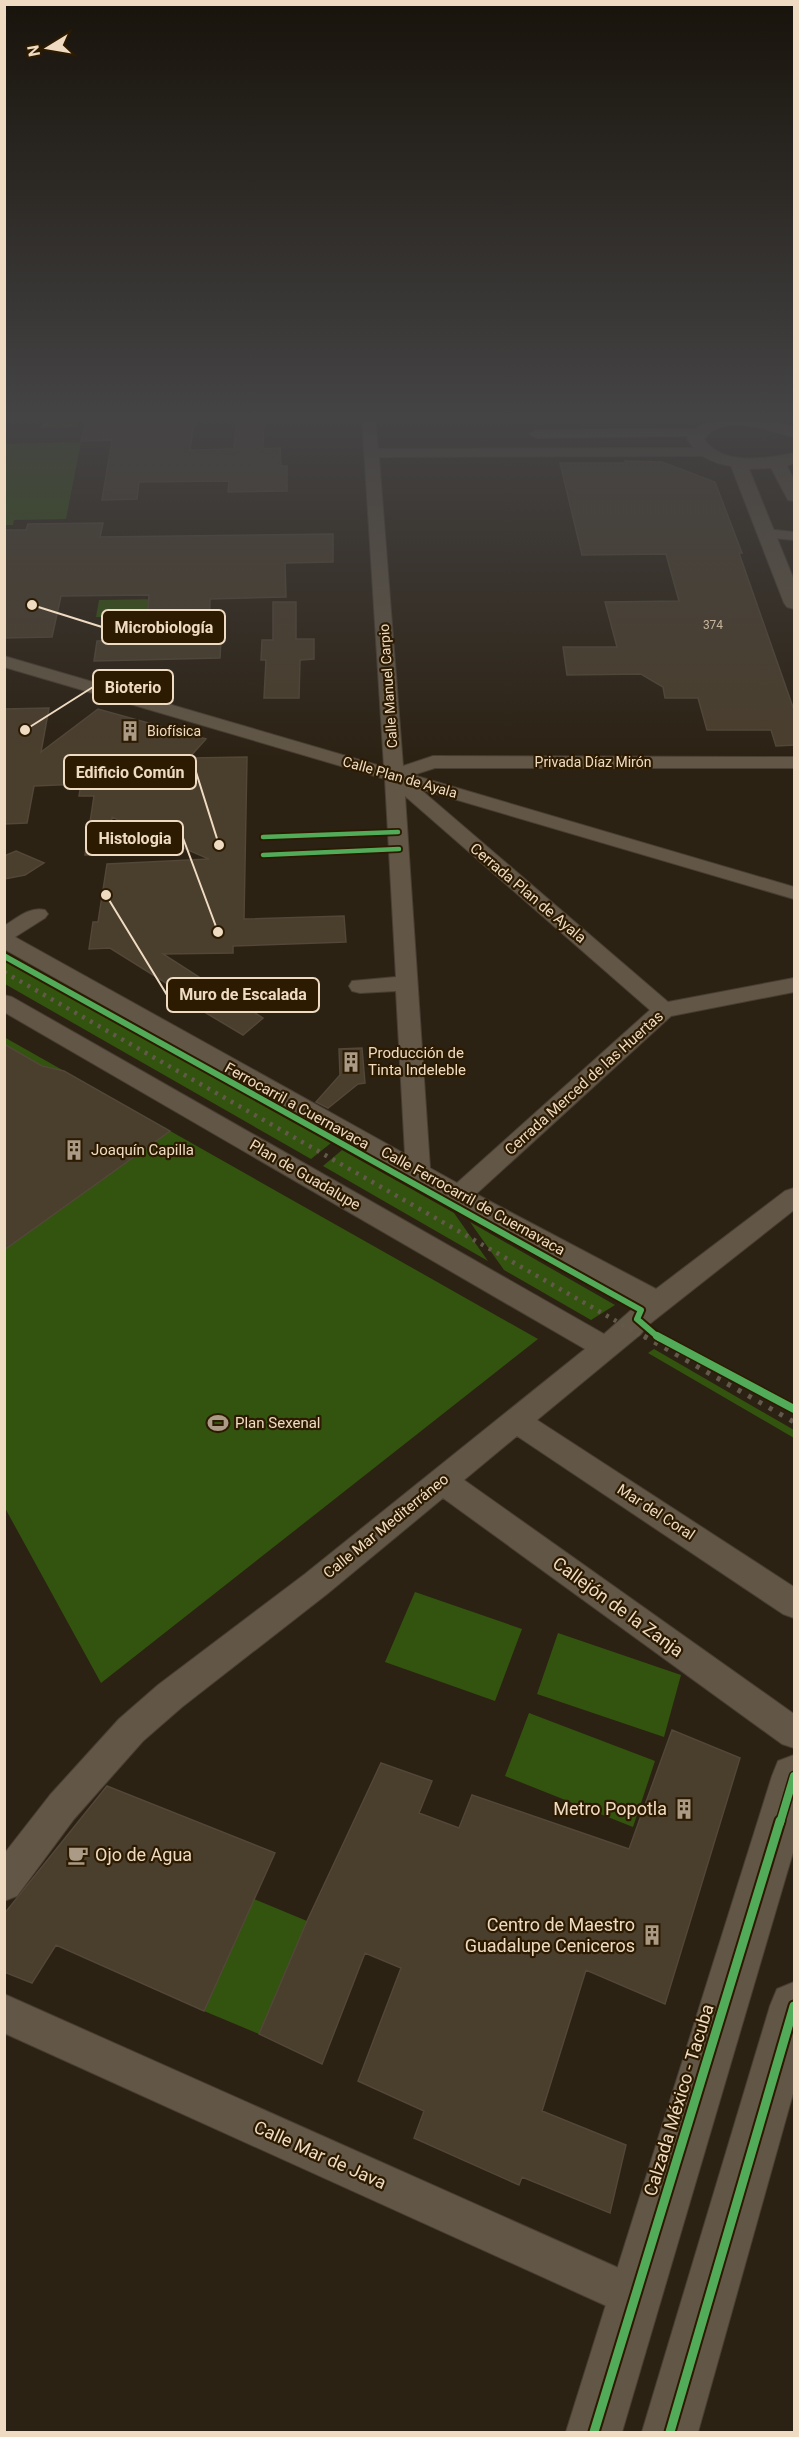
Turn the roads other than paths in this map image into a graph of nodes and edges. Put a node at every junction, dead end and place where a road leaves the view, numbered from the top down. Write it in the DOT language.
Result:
graph roads {
  1 [pos="378,531"];
  2 [pos="765,531"];
  3 [pos="766,534"];
  4 [pos="795,536"];
  5 [pos="795,603"];
  6 [pos="4,661"];
  7 [pos="795,762"];
  8 [pos="394,775"];
  9 [pos="795,893"];
  10 [pos="38,914"];
  11 [pos="4,935"];
  12 [pos="4,940"];
  13 [pos="408,983"];
  14 [pos="795,985"];
  15 [pos="360,986"];
  16 [pos="4,1002"];
  17 [pos="664,1010"];
  18 [pos="418,1172"];
  19 [pos="459,1195"];
  20 [pos="795,1197"];
  21 [pos="659,1304"];
  22 [pos="606,1348"];
  23 [pos="518,1421"];
  24 [pos="442,1481"];
  25 [pos="795,1604"];
  26 [pos="795,1733"];
  27 [pos="795,1776"];
  28 [pos="4,1883"];
  29 [pos="795,2006"];
  30 [pos="4,2013"];
  31 [pos="635,2296"];
  32 [pos="594,2433"];
  33 [pos="670,2433"];
  1 -- 8 [label="street, Calle Manuel Carpio"];
  2 -- 3 [label="street"];
  3 -- 4 [label="street"];
  3 -- 5 [label="street"];
  6 -- 8 [label="street, Calle Plan de Ayala"];
  7 -- 8 [label="street, Privada Díaz Mirón"];
  8 -- 9 [label="street, Calle Plan de Ayala"];
  8 -- 13 [label="street, Calle Manuel Carpio"];
  8 -- 17 [label="street, Cerrada Plan de Ayala"];
  10 -- 11 [label="street"];
  12 -- 18 [label="street, Calle Ferrocarril de Cuernavaca"];
  13 -- 15 [label="street"];
  13 -- 18 [label="street, Calle Manuel Carpio"];
  14 -- 17 [label="street, Cerrada Merced de las Huertas"];
  16 -- 22 [label="street, Plan de Guadalupe"];
  17 -- 19 [label="street, Cerrada Merced de las Huertas"];
  18 -- 19 [label="street, Calle Ferrocarril de Cuernavaca"];
  19 -- 21 [label="street, Calle Ferrocarril de Cuernavaca"];
  20 -- 21 [label="street, Calle Mar Mediterráneo"];
  21 -- 22 [label="street, Calle Mar Mediterráneo"];
  22 -- 23 [label="street, Calle Mar Mediterráneo"];
  23 -- 24 [label="street, Calle Mar Mediterráneo"];
  23 -- 25 [label="street, Mar del Coral"];
  24 -- 26 [label="street, Callejón de la Zanja"];
  24 -- 28 [label="street, Calle Mar Mediterráneo"];
  27 -- 31 [label="main road, Calzada México - Tacuba"];
  29 -- 33 [label="main road"];
  30 -- 31 [label="street, Calle Mar de Java"];
  31 -- 32 [label="main road, Calzada México - Tacuba"];
}
